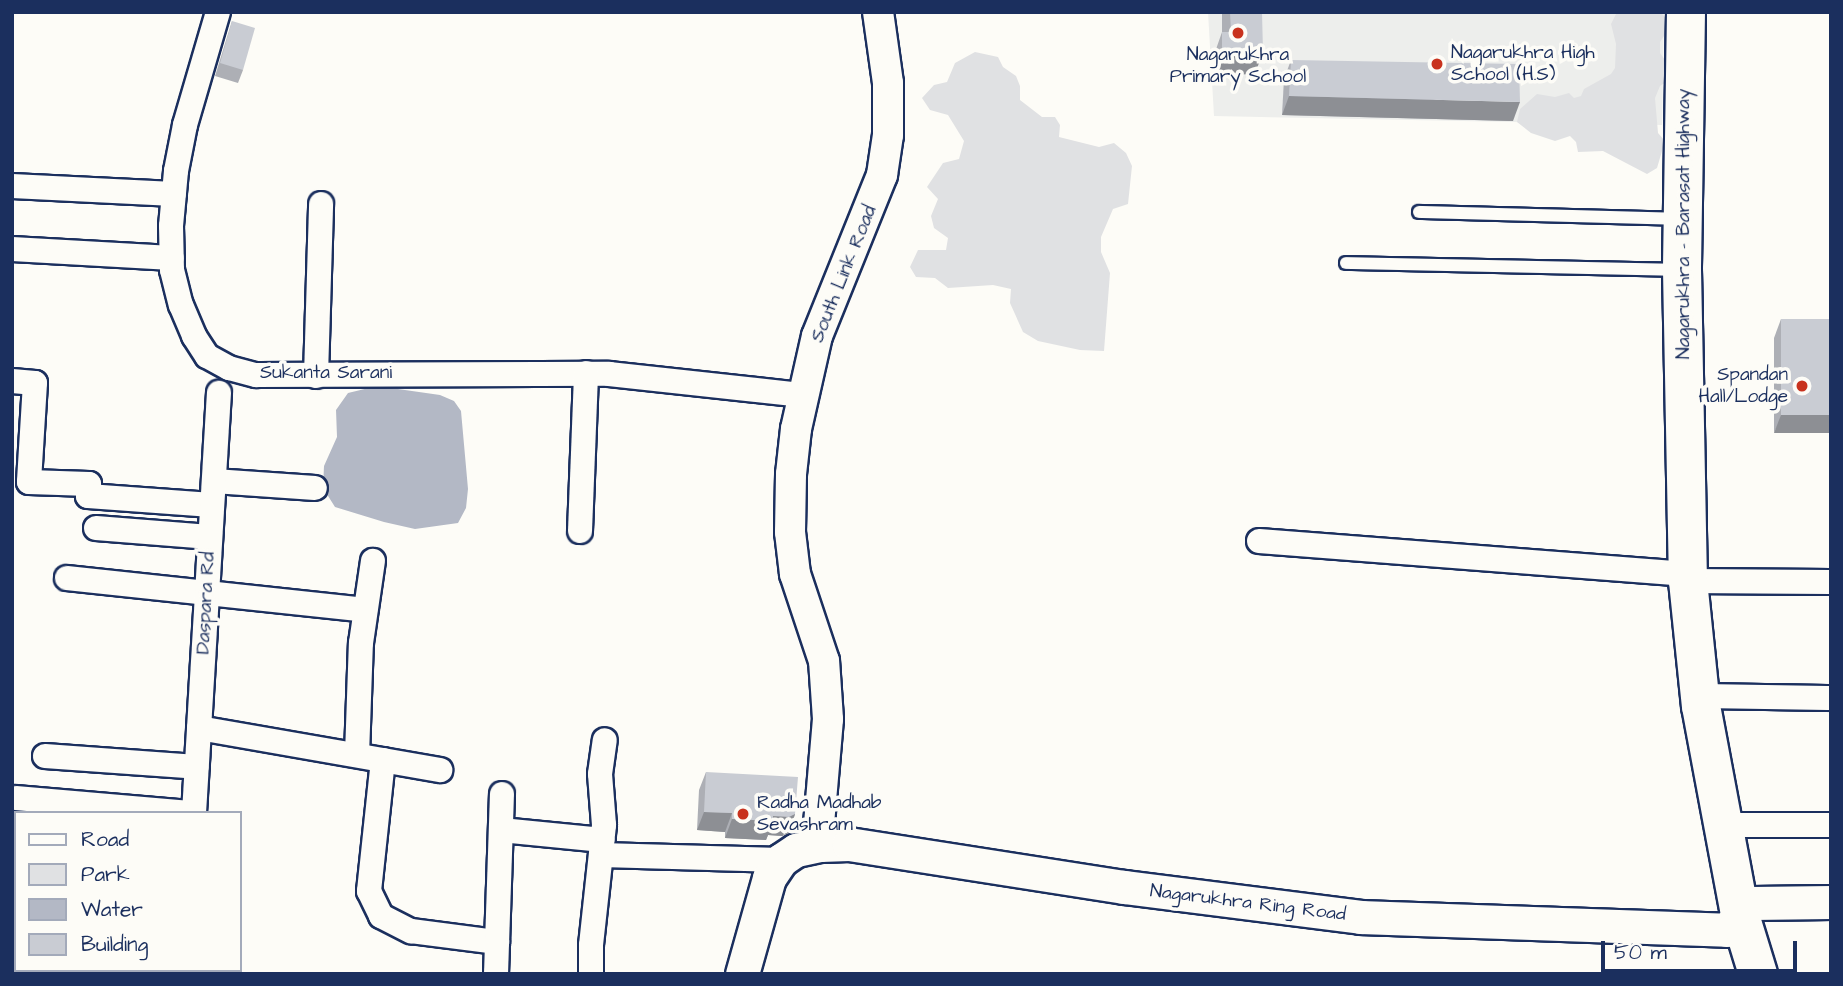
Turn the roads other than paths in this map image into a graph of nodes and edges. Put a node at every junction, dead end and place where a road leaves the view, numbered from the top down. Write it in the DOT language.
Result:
graph roads {
  1 [pos="218,12"];
  2 [pos="878,12"];
  3 [pos="1686,12"];
  4 [pos="12,186"];
  5 [pos="174,194"];
  6 [pos="321,204"];
  7 [pos="1419,212"];
  8 [pos="1682,219"];
  9 [pos="12,248"];
  10 [pos="172,258"];
  11 [pos="1346,263"];
  12 [pos="1682,270"];
  13 [pos="207,356"];
  14 [pos="586,373"];
  15 [pos="256,375"];
  16 [pos="316,376"];
  17 [pos="12,381"];
  18 [pos="219,393"];
  19 [pos="803,395"];
  20 [pos="316,488"];
  21 [pos="213,493"];
  22 [pos="96,528"];
  23 [pos="580,531"];
  24 [pos="209,537"];
  25 [pos="1259,541"];
  26 [pos="373,561"];
  27 [pos="67,578"];
  28 [pos="1688,578"];
  29 [pos="1831,582"];
  30 [pos="206,593"];
  31 [pos="365,610"];
  32 [pos="1699,696"];
  33 [pos="1831,698"];
  34 [pos="199,728"];
  35 [pos="605,740"];
  36 [pos="357,755"];
  37 [pos="45,756"];
  38 [pos="383,760"];
  39 [pos="197,767"];
  40 [pos="440,770"];
  41 [pos="502,794"];
  42 [pos="16,798"];
  43 [pos="169,811"];
  44 [pos="193,811"];
  45 [pos="819,824"];
  46 [pos="1722,825"];
  47 [pos="1831,825"];
  48 [pos="501,830"];
  49 [pos="849,844"];
  50 [pos="602,848"];
  51 [pos="789,855"];
  52 [pos="1831,902"];
  53 [pos="1740,915"];
  54 [pos="498,942"];
  55 [pos="496,974"];
  56 [pos="591,974"];
  57 [pos="742,974"];
  58 [pos="1758,974"];
  1 -- 5 [label="street"];
  2 -- 19 [label="street, South Link Road"];
  3 -- 8 [label="main road, Nagarukhra - Barasat Highway"];
  4 -- 5 [label="street"];
  5 -- 10 [label="street"];
  6 -- 16 [label="street"];
  7 -- 8 [label="lane"];
  8 -- 12 [label="main road, Nagarukhra - Barasat Highway"];
  9 -- 10 [label="street"];
  10 -- 13 [label="street"];
  11 -- 12 [label="lane"];
  12 -- 28 [label="main road, Nagarukhra - Barasat Highway"];
  13 -- 15 [label="street, Sukanta Sarani"];
  13 -- 18 [label="street"];
  14 -- 16 [label="street, Sukanta Sarani"];
  14 -- 19 [label="street, Sukanta Sarani"];
  14 -- 23 [label="street"];
  15 -- 16 [label="street, Sukanta Sarani"];
  15 -- 18 [label="street"];
  17 -- 21 [label="street"];
  18 -- 21 [label="street, Daspara Rd"];
  19 -- 45 [label="street, South Link Road"];
  20 -- 21 [label="street"];
  21 -- 24 [label="street, Daspara Rd"];
  22 -- 24 [label="street"];
  24 -- 30 [label="street, Daspara Rd"];
  25 -- 28 [label="street"];
  26 -- 31 [label="street"];
  27 -- 30 [label="street"];
  28 -- 29 [label="street"];
  28 -- 32 [label="main road, Nagarukhra - Barasat Highway"];
  30 -- 31 [label="street"];
  30 -- 34 [label="street, Daspara Rd"];
  31 -- 36 [label="street"];
  32 -- 33 [label="street"];
  32 -- 46 [label="main road, Nagarukhra - Barasat Highway"];
  34 -- 36 [label="street"];
  34 -- 39 [label="street, Daspara Rd"];
  35 -- 50 [label="street"];
  36 -- 38 [label="street"];
  37 -- 39 [label="street"];
  38 -- 40 [label="street"];
  38 -- 54 [label="street"];
  39 -- 44 [label="street, Daspara Rd"];
  41 -- 48 [label="street"];
  42 -- 43 [label="street"];
  45 -- 49 [label="street"];
  45 -- 51 [label="street"];
  46 -- 47 [label="street"];
  46 -- 53 [label="main road, Nagarukhra - Barasat Highway"];
  48 -- 50 [label="street"];
  48 -- 54 [label="street"];
  49 -- 51 [label="main road, Nagarukhra Ring Road"];
  49 -- 53 [label="main road, Nagarukhra Ring Road"];
  50 -- 51 [label="street"];
  50 -- 56 [label="street"];
  51 -- 57 [label="main road"];
  52 -- 53 [label="main road, Nagarukhra Ring Road"];
  53 -- 58 [label="main road, Nagarukhra - Barasat Highway"];
  54 -- 55 [label="street"];
}
